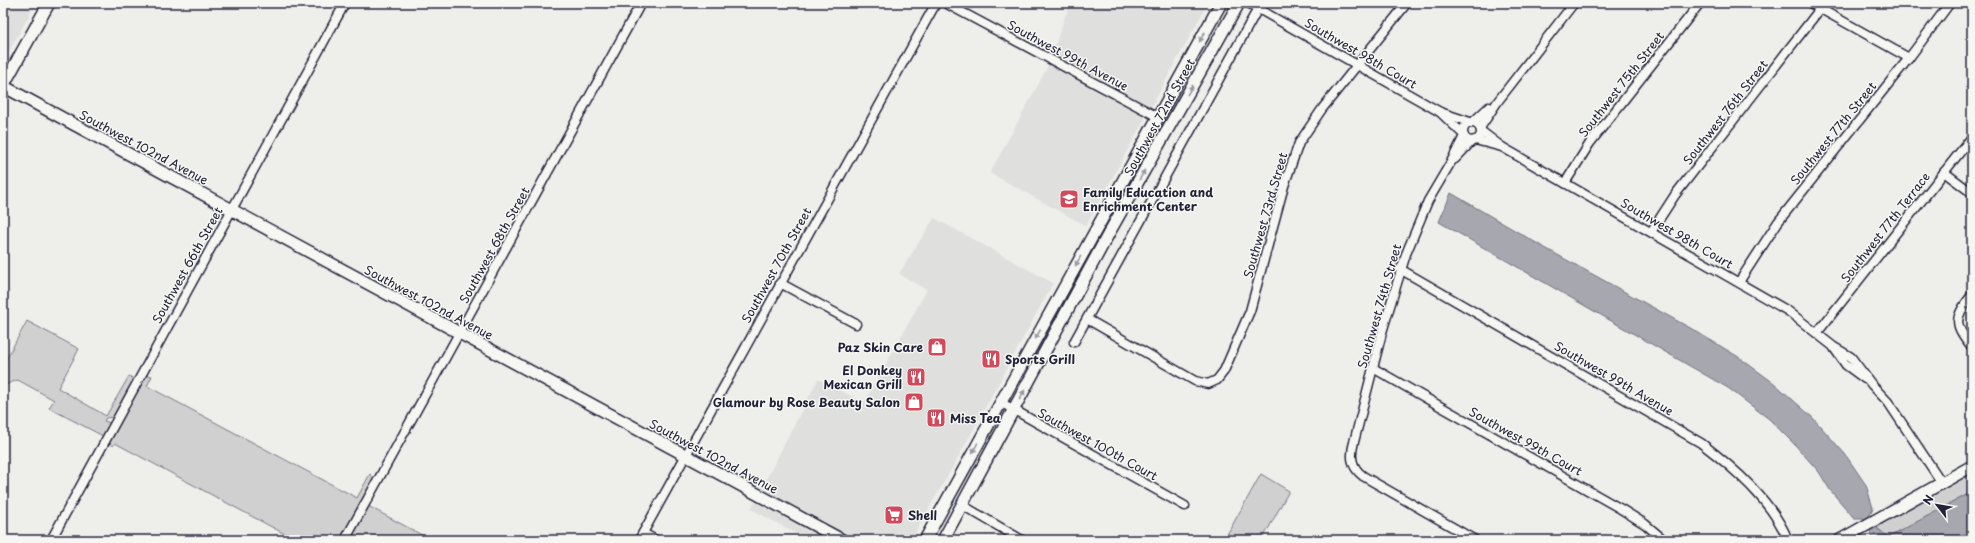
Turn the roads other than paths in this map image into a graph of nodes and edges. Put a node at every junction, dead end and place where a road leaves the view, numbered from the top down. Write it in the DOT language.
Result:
graph roads {
  1 [pos="49,3"];
  2 [pos="345,3"];
  3 [pos="641,3"];
  4 [pos="936,3"];
  5 [pos="945,3"];
  6 [pos="1221,3"];
  7 [pos="1239,3"];
  8 [pos="1248,3"];
  9 [pos="1407,3"];
  10 [pos="1574,3"];
  11 [pos="1700,3"];
  12 [pos="1810,3"];
  13 [pos="1950,3"];
  14 [pos="1260,6"];
  15 [pos="1820,9"];
  16 [pos="1909,58"];
  17 [pos="1357,65"];
  18 [pos="3,86"];
  19 [pos="1498,100"];
  20 [pos="1440,112"];
  21 [pos="1158,117"];
  22 [pos="1472,122"];
  23 [pos="1171,124"];
  24 [pos="1481,129"];
  25 [pos="1463,135"];
  26 [pos="1972,136"];
  27 [pos="1474,140"];
  28 [pos="1502,147"];
  29 [pos="1451,162"];
  30 [pos="1944,172"];
  31 [pos="1565,183"];
  32 [pos="1972,193"];
  33 [pos="231,210"];
  34 [pos="1097,226"];
  35 [pos="1651,232"];
  36 [pos="1109,233"];
  37 [pos="1400,269"];
  38 [pos="1739,282"];
  39 [pos="780,283"];
  40 [pos="1972,295"];
  41 [pos="1057,300"];
  42 [pos="1070,308"];
  43 [pos="1087,319"];
  44 [pos="856,324"];
  45 [pos="459,333"];
  46 [pos="1817,333"];
  47 [pos="1074,342"];
  48 [pos="1972,347"];
  49 [pos="1373,368"];
  50 [pos="1000,402"];
  51 [pos="1013,410"];
  52 [pos="685,455"];
  53 [pos="1972,466"];
  54 [pos="1942,483"];
  55 [pos="962,505"];
  56 [pos="1185,506"];
  57 [pos="641,536"];
  58 [pos="1460,536"];
  59 [pos="51,540"];
  60 [pos="345,540"];
  61 [pos="656,540"];
  62 [pos="842,540"];
  63 [pos="925,540"];
  64 [pos="942,540"];
  65 [pos="1022,540"];
  66 [pos="1475,540"];
  67 [pos="1664,540"];
  68 [pos="1788,540"];
  69 [pos="1840,540"];
  1 -- 18 [label="main road"];
  2 -- 33 [label="street, Southwest 66th Street"];
  3 -- 45 [label="street, Southwest 68th Street"];
  4 -- 39 [label="street, Southwest 70th Street"];
  5 -- 21 [label="street, Southwest 99th Avenue"];
  6 -- 21 [label="main road, Southwest 72nd Street, one-way"];
  23 -- 7 [label="main road, Southwest 72nd Street, one-way"];
  8 -- 14 [label="street, Southwest 98th Court"];
  9 -- 17 [label="street, Southwest 73rd Street"];
  10 -- 19 [label="street"];
  11 -- 31 [label="street, Southwest 75th Street"];
  12 -- 15 [label="street"];
  13 -- 16 [label="street, Southwest 77th Street"];
  14 -- 17 [label="street, Southwest 98th Court"];
  14 -- 43 [label="street"];
  15 -- 16 [label="street"];
  15 -- 35 [label="street, Southwest 76th Street"];
  16 -- 38 [label="street, Southwest 77th Street"];
  17 -- 20 [label="street, Southwest 98th Court"];
  17 -- 43 [label="street, Southwest 73rd Street"];
  18 -- 33 [label="main road, Southwest 102nd Avenue"];
  19 -- 22 [label="street"];
  19 -- 24 [label="street"];
  20 -- 22 [label="street, Southwest 98th Court"];
  20 -- 25 [label="street, Southwest 98th Court"];
  21 -- 23 [label="main road"];
  21 -- 34 [label="main road, Southwest 72nd Street"];
  22 -- 24 [label="street"];
  22 -- 25 [label="street"];
  36 -- 23 [label="main road, Southwest 72nd Street, one-way"];
  24 -- 27 [label="street"];
  24 -- 28 [label="street, Southwest 98th Court"];
  25 -- 27 [label="street"];
  25 -- 29 [label="street, Southwest 74th Street"];
  26 -- 30 [label="street, Southwest 77th Terrace"];
  27 -- 28 [label="street, Southwest 98th Court"];
  27 -- 29 [label="street, Southwest 74th Street"];
  28 -- 31 [label="street, Southwest 98th Court"];
  29 -- 37 [label="street, Southwest 74th Street"];
  30 -- 32 [label="street"];
  30 -- 46 [label="street, Southwest 77th Terrace"];
  31 -- 35 [label="street, Southwest 98th Court"];
  33 -- 45 [label="main road, Southwest 102nd Avenue"];
  33 -- 59 [label="street, Southwest 66th Street"];
  34 -- 36 [label="main road"];
  34 -- 41 [label="main road, Southwest 72nd Street, one-way"];
  35 -- 38 [label="street, Southwest 98th Court"];
  36 -- 42 [label="main road, Southwest 72nd Street"];
  37 -- 49 [label="street, Southwest 74th Street"];
  37 -- 68 [label="street, Southwest 99th Avenue"];
  38 -- 46 [label="street, Southwest 98th Court"];
  39 -- 44 [label="street"];
  39 -- 52 [label="street, Southwest 70th Street"];
  40 -- 48 [label="street"];
  41 -- 42 [label="main road"];
  41 -- 50 [label="main road, Southwest 72nd Street, one-way"];
  51 -- 42 [label="main road, Southwest 72nd Street, one-way"];
  43 -- 47 [label="street"];
  45 -- 52 [label="main road, Southwest 102nd Avenue"];
  45 -- 60 [label="street, Southwest 68th Street"];
  46 -- 54 [label="street, Southwest 98th Court"];
  49 -- 58 [label="street, Southwest 74th Street"];
  49 -- 67 [label="street, Southwest 99th Court"];
  50 -- 51 [label="street, Southwest 100th Court"];
  50 -- 63 [label="main road, Southwest 72nd Street, one-way"];
  51 -- 55 [label="main road, Southwest 72nd Street"];
  51 -- 56 [label="street, Southwest 100th Court"];
  52 -- 57 [label="street, Southwest 70th Street"];
  52 -- 62 [label="main road, Southwest 102nd Avenue"];
  53 -- 54 [label="main road"];
  54 -- 69 [label="main road"];
  55 -- 64 [label="main road, Southwest 72nd Street"];
  55 -- 65 [label="street"];
  57 -- 61 [label="street"];
  58 -- 66 [label="street"];
}
